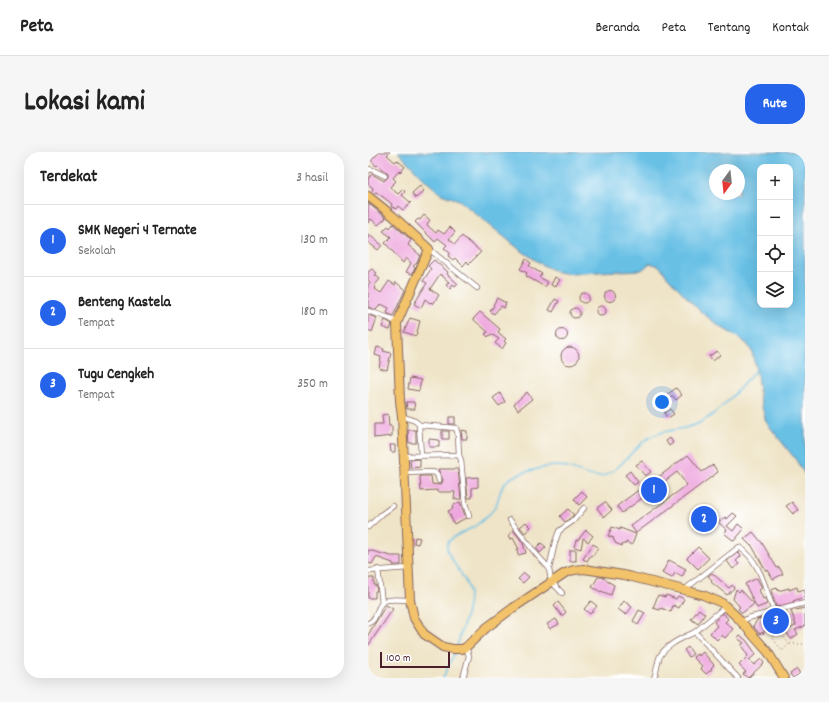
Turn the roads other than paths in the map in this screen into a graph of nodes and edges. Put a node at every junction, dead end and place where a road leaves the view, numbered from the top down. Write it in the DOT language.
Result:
graph roads {
  1 [pos="368,171"];
  2 [pos="385,176"];
  3 [pos="368,196"];
  4 [pos="429,249"];
  5 [pos="477,288"];
  6 [pos="368,311"];
  7 [pos="397,323"];
  8 [pos="402,416"];
  9 [pos="419,425"];
  10 [pos="421,455"];
  11 [pos="459,455"];
  12 [pos="404,456"];
  13 [pos="404,473"];
  14 [pos="439,481"];
  15 [pos="393,506"];
  16 [pos="584,508"];
  17 [pos="469,516"];
  18 [pos="510,520"];
  19 [pos="368,527"];
  20 [pos="409,568"];
  21 [pos="549,568"];
  22 [pos="368,570"];
  23 [pos="378,570"];
  24 [pos="551,581"];
  25 [pos="684,590"];
  26 [pos="562,593"];
  27 [pos="410,600"];
  28 [pos="382,603"];
  29 [pos="805,603"];
  30 [pos="726,606"];
  31 [pos="774,612"];
  32 [pos="742,622"];
  33 [pos="368,624"];
  34 [pos="695,632"];
  35 [pos="464,648"];
  36 [pos="463,678"];
  37 [pos="654,678"];
  38 [pos="738,678"];
  39 [pos="784,678"];
  1 -- 2 [label="street"];
  3 -- 4 [label="highway"];
  4 -- 5 [label="street"];
  4 -- 7 [label="highway"];
  6 -- 7 [label="street"];
  7 -- 8 [label="highway"];
  8 -- 9 [label="street"];
  8 -- 12 [label="highway"];
  9 -- 10 [label="street"];
  9 -- 11 [label="street"];
  10 -- 11 [label="street"];
  10 -- 12 [label="street"];
  11 -- 17 [label="street"];
  12 -- 13 [label="highway"];
  13 -- 14 [label="street"];
  13 -- 20 [label="highway"];
  15 -- 19 [label="street"];
  16 -- 21 [label="street"];
  18 -- 21 [label="street"];
  20 -- 23 [label="street"];
  20 -- 27 [label="highway"];
  21 -- 24 [label="street"];
  22 -- 23 [label="street"];
  23 -- 28 [label="street"];
  24 -- 25 [label="highway"];
  24 -- 26 [label="street"];
  24 -- 35 [label="highway"];
  25 -- 30 [label="highway"];
  25 -- 31 [label="street"];
  27 -- 28 [label="street"];
  27 -- 35 [label="highway"];
  28 -- 33 [label="street"];
  29 -- 31 [label="street"];
  30 -- 32 [label="highway"];
  30 -- 34 [label="street"];
  31 -- 32 [label="street"];
  32 -- 39 [label="highway"];
  34 -- 37 [label="street"];
  34 -- 38 [label="street"];
  35 -- 36 [label="street"];
}
